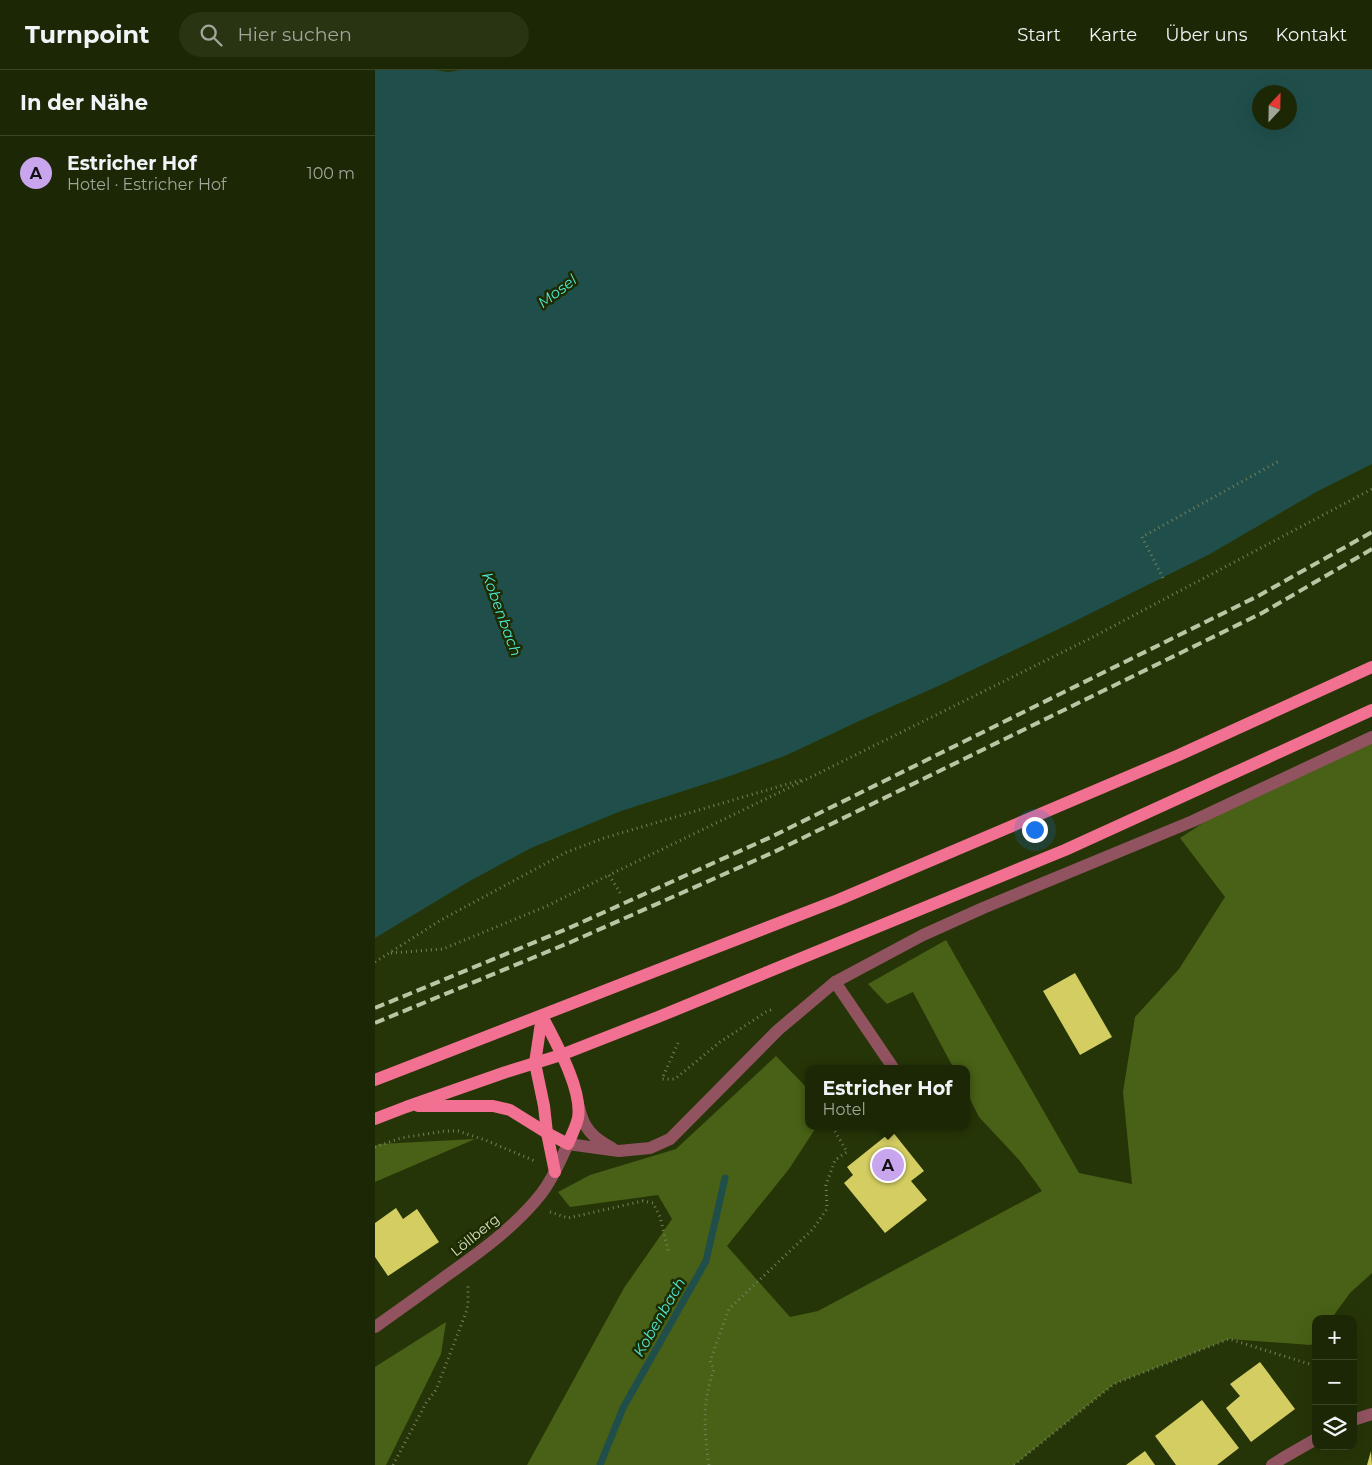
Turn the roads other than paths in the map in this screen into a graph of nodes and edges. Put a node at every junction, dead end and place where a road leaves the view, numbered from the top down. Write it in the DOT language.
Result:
graph roads {
  1 [pos="1372,667"];
  2 [pos="1372,710"];
  3 [pos="1372,738"];
  4 [pos="835,982"];
  5 [pos="542,1016"];
  6 [pos="561,1055"];
  7 [pos="535,1063"];
  8 [pos="891,1065"];
  9 [pos="375,1080"];
  10 [pos="578,1105"];
  11 [pos="406,1107"];
  12 [pos="375,1119"];
  13 [pos="547,1133"];
  14 [pos="568,1144"];
  15 [pos="619,1151"];
  16 [pos="555,1172"];
  17 [pos="375,1327"];
  18 [pos="1372,1414"];
  19 [pos="1357,1419"];
  20 [pos="1312,1442"];
  21 [pos="1272,1465"];
  1 -- 5 [label="main road"];
  2 -- 6 [label="main road"];
  3 -- 4 [label="street"];
  4 -- 8 [label="street"];
  4 -- 15 [label="street"];
  5 -- 6 [label="main road"];
  5 -- 7 [label="main road"];
  5 -- 9 [label="main road"];
  6 -- 7 [label="main road"];
  6 -- 10 [label="main road"];
  7 -- 11 [label="main road"];
  7 -- 13 [label="main road"];
  10 -- 14 [label="main road"];
  10 -- 15 [label="street"];
  11 -- 12 [label="main road"];
  11 -- 13 [label="main road"];
  13 -- 14 [label="main road"];
  13 -- 16 [label="main road"];
  14 -- 15 [label="street"];
  14 -- 16 [label="street, Löllberg"];
  16 -- 17 [label="street, Löllberg"];
  18 -- 19 [label="street"];
  20 -- 21 [label="street"];
}
